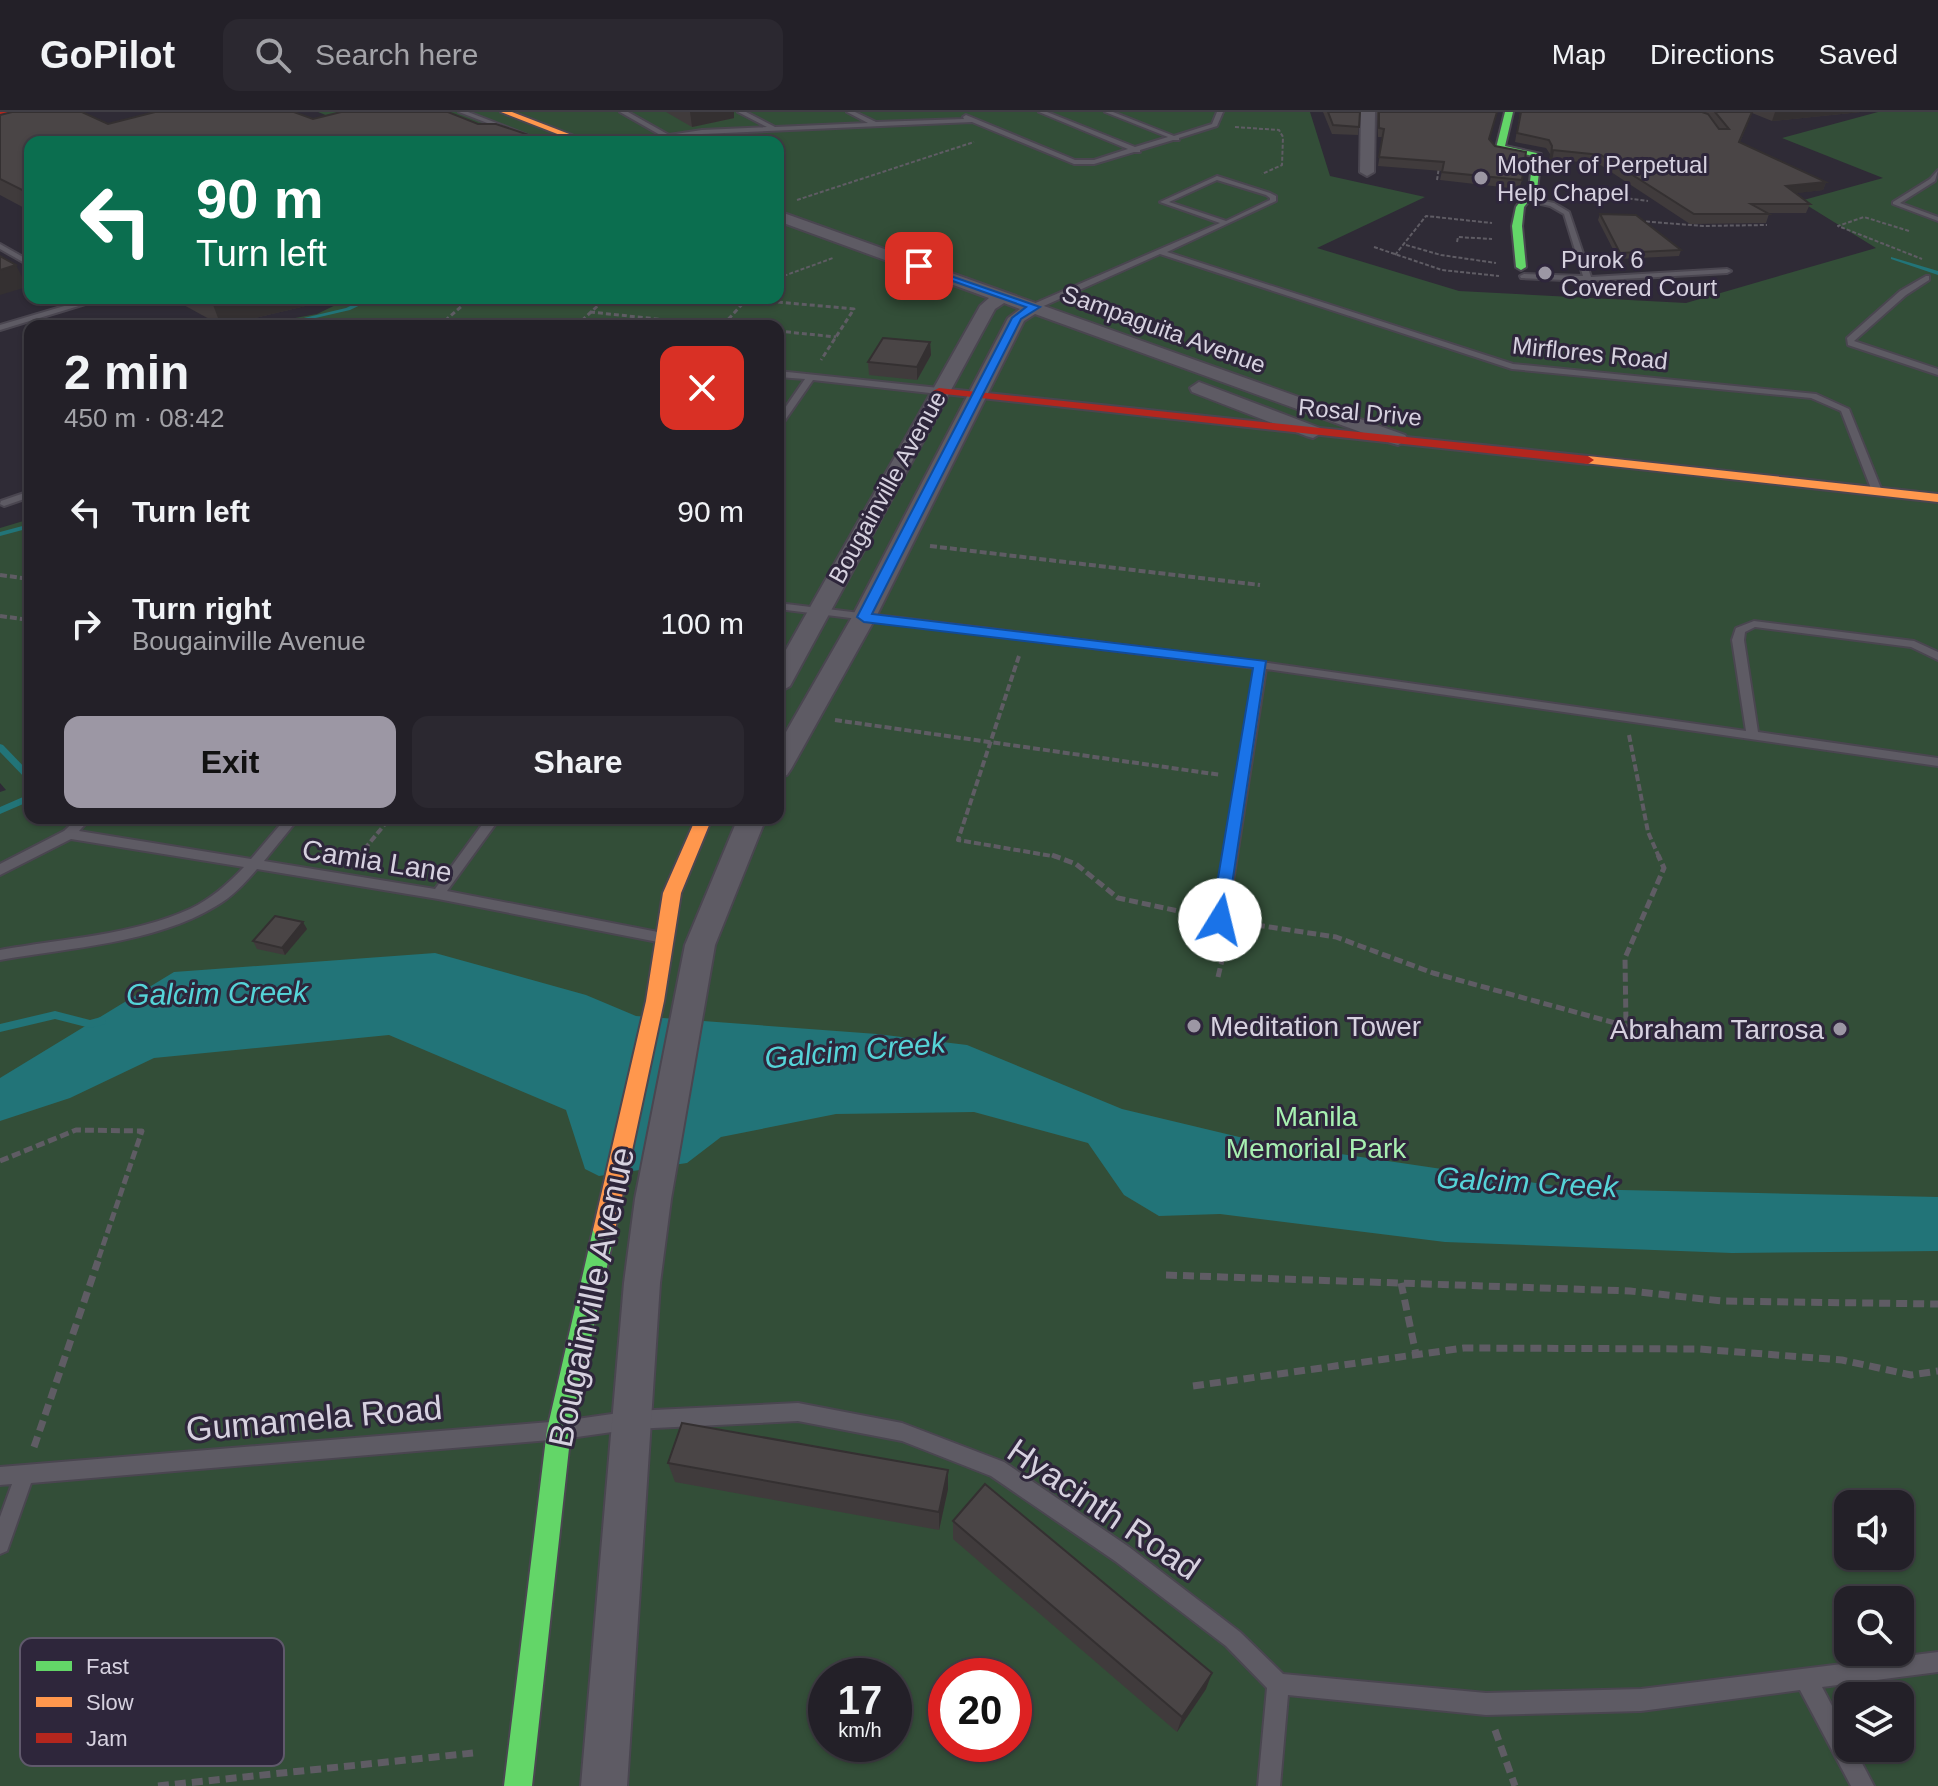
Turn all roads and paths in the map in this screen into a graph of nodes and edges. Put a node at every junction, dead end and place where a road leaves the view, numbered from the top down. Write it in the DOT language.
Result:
graph roads {
  1 [pos="18,112"];
  2 [pos="462,112"];
  3 [pos="505,112"];
  4 [pos="623,112"];
  5 [pos="741,112"];
  6 [pos="850,112"];
  7 [pos="954,112"];
  8 [pos="1042,112"];
  9 [pos="1108,112"];
  10 [pos="1220,112"];
  11 [pos="1368,112"];
  12 [pos="1509,112"];
  13 [pos="0,114"];
  14 [pos="973,120"];
  15 [pos="877,124"];
  16 [pos="1215,125"];
  17 [pos="776,129"];
  18 [pos="1002,133"];
  19 [pos="526,136"];
  20 [pos="570,136"];
  21 [pos="667,136"];
  22 [pos="1177,139"];
  23 [pos="1138,151"];
  24 [pos="1440,165"];
  25 [pos="1367,172"];
  26 [pos="1938,172"];
  27 [pos="1535,179"];
  28 [pos="1437,180"];
  29 [pos="1935,181"];
  30 [pos="1239,184"];
  31 [pos="1525,199"];
  32 [pos="793,201"];
  33 [pos="1648,201"];
  34 [pos="784,218"];
  35 [pos="1938,219"];
  36 [pos="1634,220"];
  37 [pos="1226,223"];
  38 [pos="1767,225"];
  39 [pos="784,232"];
  40 [pos="1914,233"];
  41 [pos="1517,234"];
  42 [pos="1457,242"];
  43 [pos="1406,245"];
  44 [pos="0,246"];
  45 [pos="1374,247"];
  46 [pos="1160,252"];
  47 [pos="843,254"];
  48 [pos="1395,255"];
  49 [pos="24,260"];
  50 [pos="1926,261"];
  51 [pos="1522,269"];
  52 [pos="1727,271"];
  53 [pos="784,276"];
  54 [pos="1501,276"];
  55 [pos="1926,278"];
  56 [pos="1588,279"];
  57 [pos="996,301"];
  58 [pos="784,303"];
  59 [pos="83,304"];
  60 [pos="464,304"];
  61 [pos="599,304"];
  62 [pos="742,304"];
  63 [pos="590,312"];
  64 [pos="1026,312"];
  65 [pos="38,320"];
  66 [pos="446,320"];
  67 [pos="582,320"];
  68 [pos="666,320"];
  69 [pos="728,320"];
  70 [pos="24,324"];
  71 [pos="0,328"];
  72 [pos="784,332"];
  73 [pos="836,337"];
  74 [pos="1938,372"];
  75 [pos="784,375"];
  76 [pos="810,378"];
  77 [pos="939,391"];
  78 [pos="976,395"];
  79 [pos="784,415"];
  80 [pos="1313,432"];
  81 [pos="1398,439"];
  82 [pos="1877,491"];
  83 [pos="24,496"];
  84 [pos="1938,498"];
  85 [pos="4,503"];
  86 [pos="901,543"];
  87 [pos="0,575"];
  88 [pos="24,578"];
  89 [pos="1260,585"];
  90 [pos="784,607"];
  91 [pos="819,611"];
  92 [pos="0,616"];
  93 [pos="864,617"];
  94 [pos="24,619"];
  95 [pos="1027,636"];
  96 [pos="1938,657"];
  97 [pos="1261,665"];
  98 [pos="784,675"];
  99 [pos="806,716"];
  100 [pos="1625,716"];
  101 [pos="1752,734"];
  102 [pos="988,741"];
  103 [pos="784,758"];
  104 [pos="1938,762"];
  105 [pos="1243,778"];
  106 [pos="79,824"];
  107 [pos="288,824"];
  108 [pos="385,824"];
  109 [pos="490,824"];
  110 [pos="701,824"];
  111 [pos="749,824"];
  112 [pos="69,834"];
  113 [pos="252,866"];
  114 [pos="0,870"];
  115 [pos="340,879"];
  116 [pos="438,894"];
  117 [pos="1225,920"];
  118 [pos="681,942"];
  119 [pos="0,955"];
  120 [pos="1218,977"];
  121 [pos="0,1161"];
  122 [pos="1166,1275"];
  123 [pos="1401,1283"];
  124 [pos="1938,1304"];
  125 [pos="1416,1354"];
  126 [pos="1938,1371"];
  127 [pos="1193,1386"];
  128 [pos="633,1420"];
  129 [pos="559,1430"];
  130 [pos="25,1474"];
  131 [pos="0,1476"];
  132 [pos="0,1544"];
  133 [pos="1938,1662"];
  134 [pos="1807,1681"];
  135 [pos="1278,1684"];
  136 [pos="1486,1704"];
  137 [pos="522,1748"];
  138 [pos="158,1786"];
  139 [pos="518,1786"];
  140 [pos="604,1786"];
  141 [pos="1269,1786"];
  142 [pos="1515,1786"];
  143 [pos="1863,1786"];
  1 -- 13 [label="street"];
  2 -- 19 [label="lane"];
  3 -- 20 [label="street"];
  4 -- 21 [label="lane"];
  5 -- 17 [label="lane"];
  6 -- 15 [label="lane"];
  7 -- 14 [label="lane"];
  8 -- 23 [label="lane"];
  9 -- 22 [label="lane"];
  10 -- 16 [label="lane"];
  11 -- 25 [label="street"];
  12 -- 27 [label="street"];
  14 -- 15 [label="lane"];
  14 -- 18 [label="lane"];
  15 -- 17 [label="lane"];
  16 -- 22 [label="lane"];
  16 -- 30 [label="path"];
  17 -- 21 [label="lane"];
  18 -- 23 [label="lane"];
  18 -- 32 [label="path"];
  22 -- 23 [label="lane"];
  24 -- 28 [label="path"];
  26 -- 29 [label="lane"];
  27 -- 31 [label="street"];
  27 -- 33 [label="path"];
  29 -- 35 [label="lane"];
  30 -- 37 [label="lane"];
  30 -- 37 [label="lane"];
  31 -- 41 [label="street"];
  31 -- 56 [label="lane"];
  34 -- 57 [label="street, Sampaguita Avenue"];
  36 -- 38 [label="path"];
  37 -- 46 [label="lane"];
  39 -- 47 [label="street, Sampaguita Avenue"];
  40 -- 50 [label="path"];
  41 -- 42 [label="path"];
  41 -- 43 [label="path"];
  41 -- 51 [label="street"];
  43 -- 48 [label="path"];
  43 -- 51 [label="path"];
  44 -- 49 [label="lane"];
  45 -- 48 [label="path"];
  46 -- 64 [label="lane"];
  46 -- 82 [label="lane, Mirflores Road"];
  47 -- 53 [label="path"];
  47 -- 57 [label="street, Sampaguita Avenue"];
  48 -- 54 [label="path"];
  51 -- 56 [label="lane"];
  52 -- 56 [label="lane"];
  55 -- 74 [label="lane"];
  57 -- 64 [label="street, Sampaguita Avenue"];
  57 -- 77 [label="street, Bougainville Avenue"];
  58 -- 73 [label="path"];
  59 -- 65 [label="lane"];
  60 -- 66 [label="path"];
  61 -- 63 [label="path"];
  62 -- 69 [label="path"];
  63 -- 67 [label="path"];
  63 -- 68 [label="path"];
  64 -- 78 [label="street, Bougainville Avenue"];
  64 -- 80 [label="street, Sampaguita Avenue"];
  64 -- 81 [label="street, Sampaguita Avenue"];
  70 -- 71 [label="lane"];
  72 -- 73 [label="path"];
  73 -- 76 [label="path"];
  75 -- 76 [label="lane, Rosal Drive"];
  76 -- 77 [label="lane, Rosal Drive"];
  76 -- 79 [label="lane"];
  77 -- 78 [label="street, Rosal Drive"];
  77 -- 91 [label="street, Bougainville Avenue"];
  78 -- 80 [label="street, Rosal Drive"];
  78 -- 86 [label="street, Bougainville Avenue"];
  80 -- 81 [label="street, Rosal Drive"];
  81 -- 82 [label="street, Rosal Drive"];
  82 -- 84 [label="street, Rosal Drive"];
  83 -- 85 [label="lane"];
  86 -- 89 [label="path"];
  86 -- 93 [label="street, Bougainville Avenue"];
  87 -- 88 [label="path"];
  90 -- 91 [label="lane"];
  91 -- 93 [label="lane"];
  91 -- 98 [label="street, Bougainville Avenue"];
  92 -- 94 [label="path"];
  93 -- 95 [label="lane"];
  93 -- 99 [label="street, Bougainville Avenue"];
  95 -- 97 [label="lane"];
  95 -- 102 [label="path"];
  96 -- 101 [label="lane"];
  97 -- 100 [label="lane"];
  97 -- 105 [label="lane"];
  99 -- 102 [label="path"];
  99 -- 103 [label="street, Bougainville Avenue"];
  100 -- 101 [label="lane"];
  100 -- 117 [label="path"];
  101 -- 104 [label="lane"];
  102 -- 105 [label="path"];
  102 -- 117 [label="path"];
  105 -- 117 [label="lane"];
  106 -- 112 [label="lane"];
  107 -- 113 [label="lane"];
  108 -- 115 [label="path"];
  109 -- 116 [label="lane"];
  110 -- 118 [label="street, Bougainville Avenue"];
  111 -- 118 [label="street, Bougainville Avenue"];
  112 -- 113 [label="lane, Camia Lane"];
  112 -- 114 [label="lane"];
  113 -- 115 [label="lane, Camia Lane"];
  113 -- 119 [label="lane"];
  115 -- 116 [label="lane, Camia Lane"];
  116 -- 118 [label="lane, Camia Lane"];
  117 -- 120 [label="path"];
  118 -- 128 [label="street, Bougainville Avenue"];
  118 -- 129 [label="street, Bougainville Avenue"];
  121 -- 130 [label="path"];
  122 -- 123 [label="path"];
  123 -- 124 [label="path"];
  123 -- 125 [label="path"];
  125 -- 126 [label="path"];
  125 -- 127 [label="path"];
  128 -- 129 [label="lane, Gumamela Road"];
  128 -- 135 [label="lane, Hyacinth Road"];
  128 -- 140 [label="street, Bougainville Avenue"];
  129 -- 130 [label="lane, Gumamela Road"];
  129 -- 137 [label="street, Bougainville Avenue"];
  130 -- 131 [label="lane, Gumamela Road"];
  130 -- 132 [label="lane"];
  133 -- 134 [label="lane"];
  134 -- 136 [label="lane"];
  134 -- 143 [label="lane"];
  135 -- 136 [label="lane"];
  135 -- 141 [label="lane"];
  136 -- 142 [label="path"];
  137 -- 138 [label="path"];
  137 -- 139 [label="street, Bougainville Avenue"];
}
